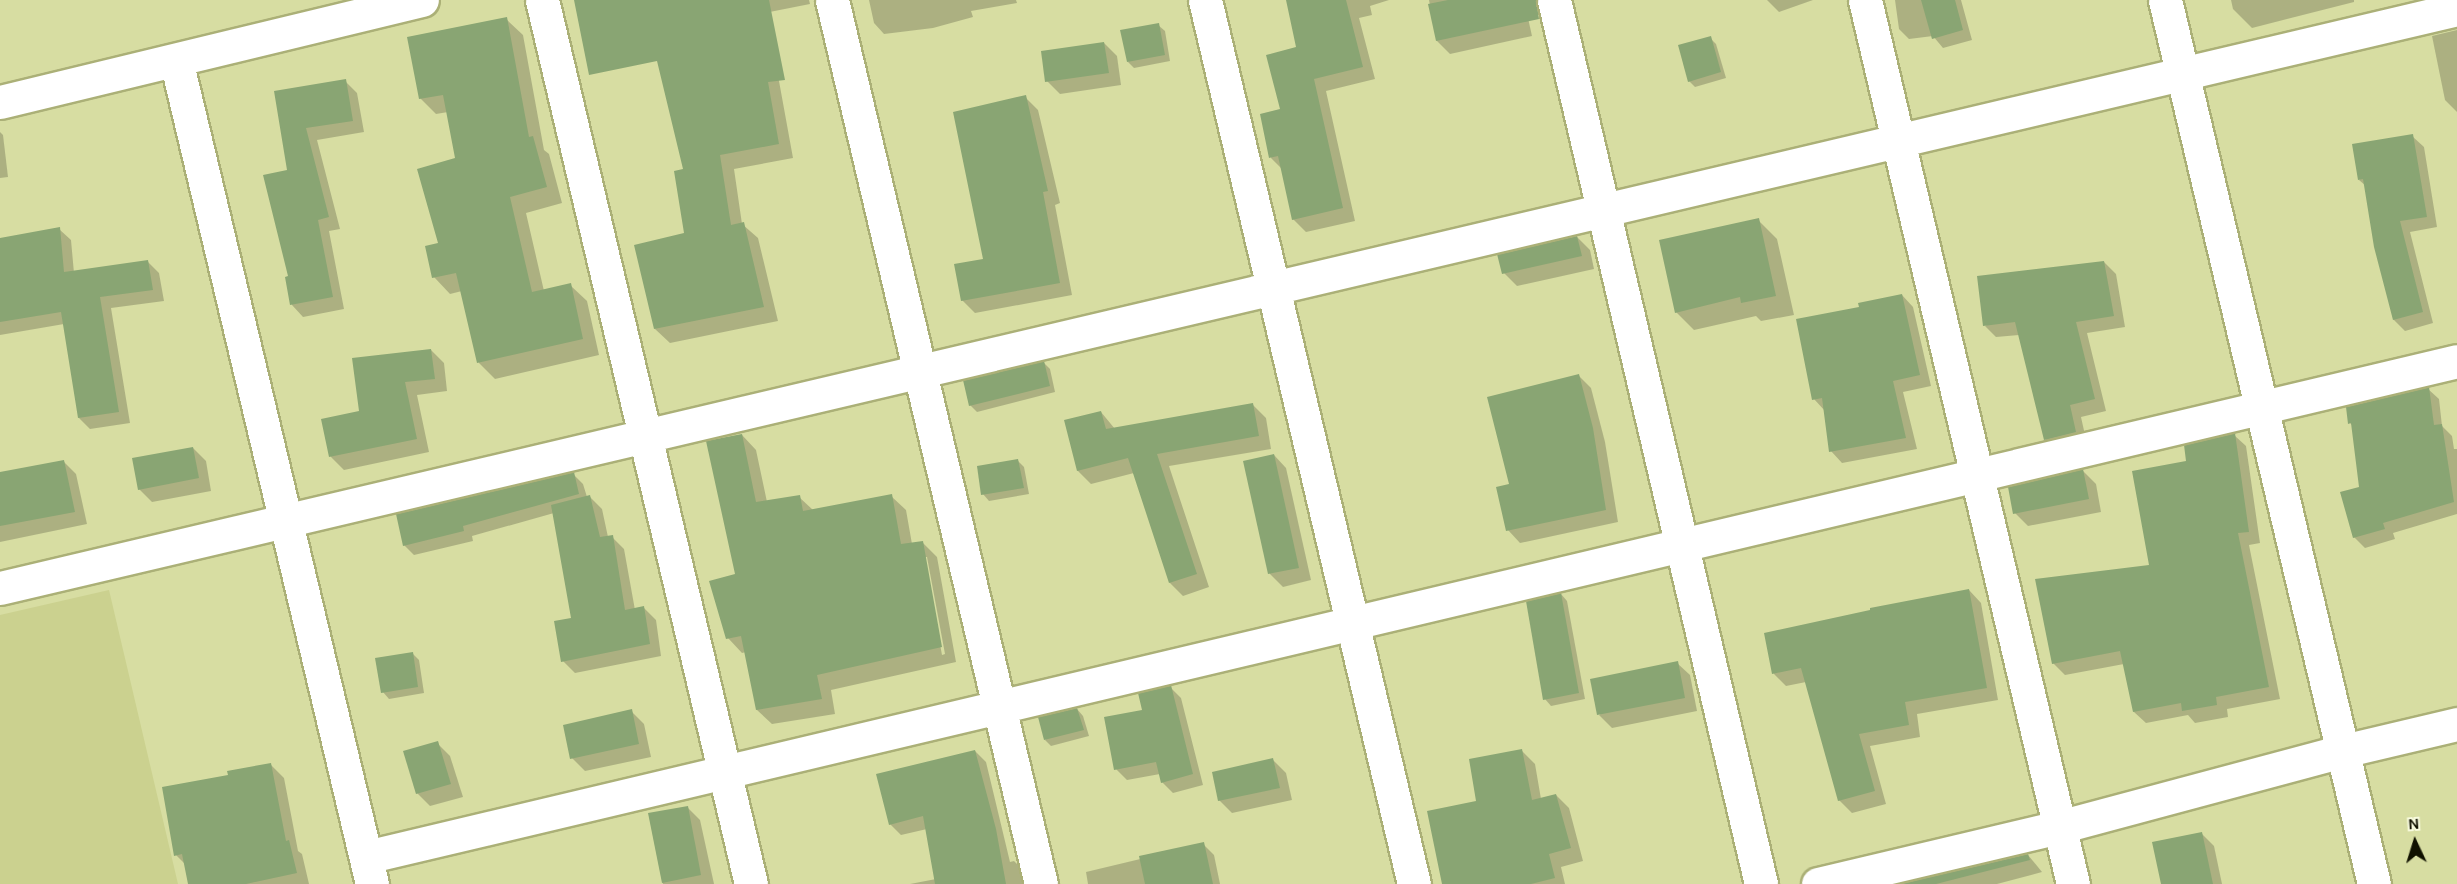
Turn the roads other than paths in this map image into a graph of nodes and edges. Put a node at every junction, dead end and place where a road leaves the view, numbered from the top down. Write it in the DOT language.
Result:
graph roads {
  1 [pos="422,0"];
  2 [pos="542,0"];
  3 [pos="832,0"];
  4 [pos="1205,0"];
  5 [pos="1554,0"];
  6 [pos="1865,0"];
  7 [pos="2165,0"];
  8 [pos="2457,9"];
  9 [pos="176,60"];
  10 [pos="2183,74"];
  11 [pos="0,102"];
  12 [pos="1897,141"];
  13 [pos="1603,210"];
  14 [pos="1273,288"];
  15 [pos="2457,361"];
  16 [pos="919,371"];
  17 [pos="2263,407"];
  18 [pos="645,436"];
  19 [pos="1978,475"];
  20 [pos="285,521"];
  21 [pos="1683,544"];
  22 [pos="0,588"];
  23 [pos="1353,622"];
  24 [pos="1000,706"];
  25 [pos="2457,724"];
  26 [pos="2343,751"];
  27 [pos="725,771"];
  28 [pos="2059,827"];
  29 [pos="369,870"];
  30 [pos="751,884"];
  31 [pos="1041,884"];
  32 [pos="1414,884"];
  33 [pos="1761,884"];
  34 [pos="1818,884"];
  35 [pos="2073,884"];
  36 [pos="2374,884"];
  1 -- 9 [label="street"];
  2 -- 18 [label="street"];
  3 -- 16 [label="street"];
  4 -- 14 [label="street"];
  5 -- 13 [label="street"];
  6 -- 12 [label="street"];
  7 -- 10 [label="street"];
  8 -- 10 [label="street"];
  9 -- 11 [label="street"];
  9 -- 20 [label="street"];
  10 -- 12 [label="street"];
  10 -- 17 [label="street"];
  12 -- 13 [label="street"];
  12 -- 19 [label="street"];
  13 -- 14 [label="street"];
  13 -- 21 [label="street"];
  14 -- 16 [label="street"];
  14 -- 23 [label="street"];
  15 -- 17 [label="street"];
  16 -- 18 [label="street"];
  16 -- 24 [label="street"];
  17 -- 19 [label="street"];
  17 -- 26 [label="street"];
  18 -- 20 [label="street"];
  18 -- 27 [label="street"];
  19 -- 21 [label="street"];
  19 -- 28 [label="street"];
  20 -- 22 [label="street"];
  20 -- 29 [label="street"];
  21 -- 23 [label="street"];
  21 -- 33 [label="street"];
  23 -- 24 [label="street"];
  23 -- 32 [label="street"];
  24 -- 27 [label="street"];
  24 -- 31 [label="street"];
  25 -- 26 [label="street"];
  26 -- 28 [label="street"];
  26 -- 36 [label="street"];
  27 -- 29 [label="street"];
  27 -- 30 [label="street"];
  28 -- 34 [label="street"];
  28 -- 35 [label="street"];
}
